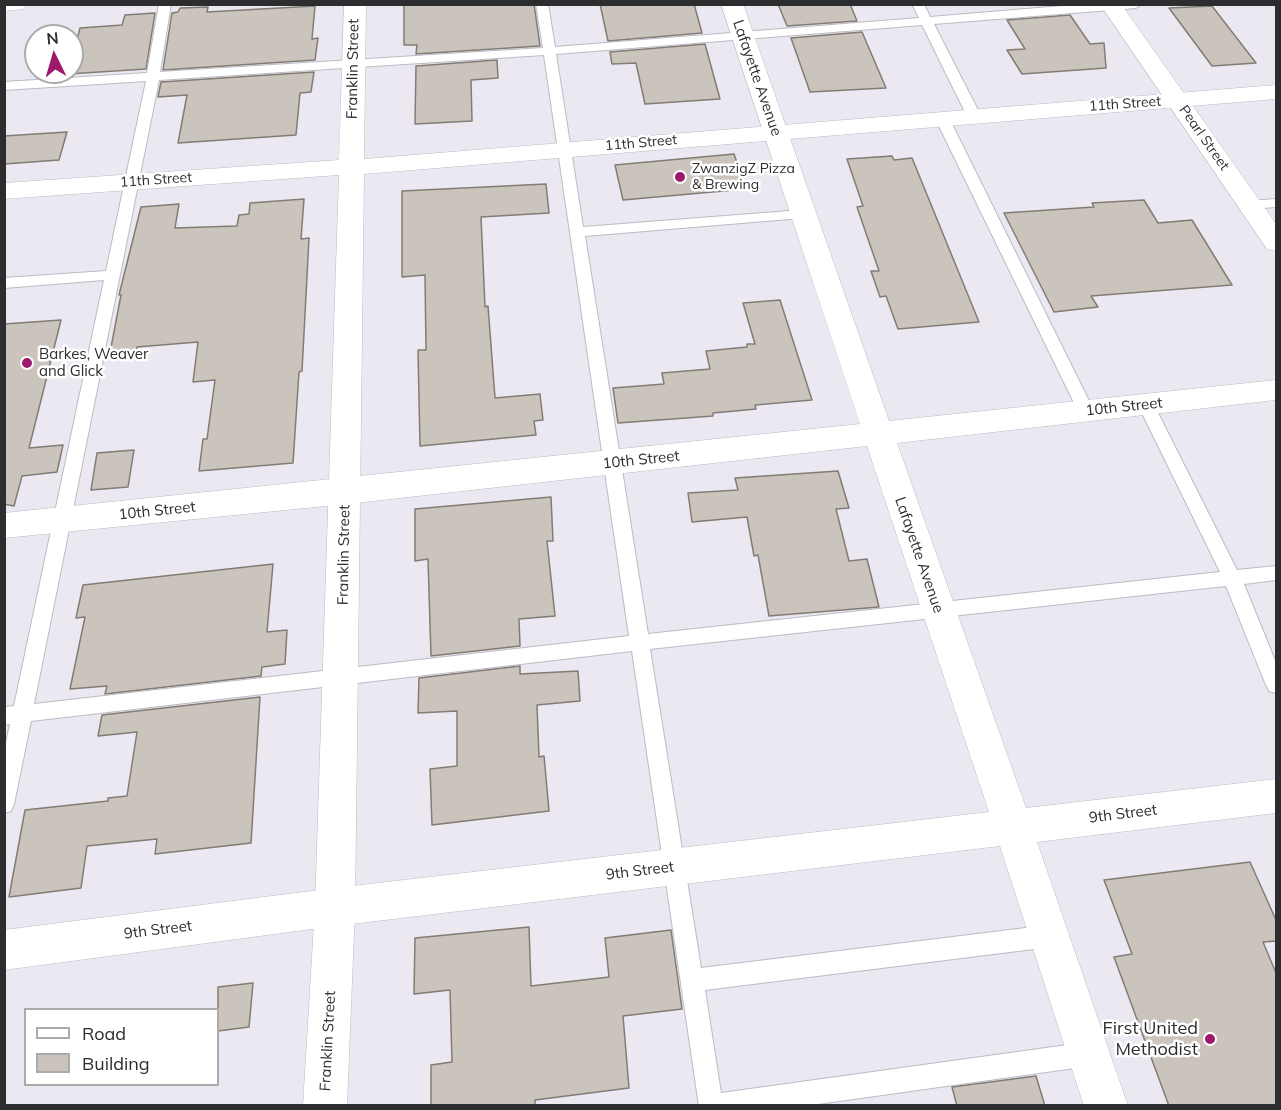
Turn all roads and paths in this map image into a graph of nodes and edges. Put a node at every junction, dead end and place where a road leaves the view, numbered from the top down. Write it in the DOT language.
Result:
graph roads {
  1 [pos="16,4"];
  2 [pos="165,4"];
  3 [pos="355,4"];
  4 [pos="542,4"];
  5 [pos="732,4"];
  6 [pos="918,4"];
  7 [pos="1136,4"];
  8 [pos="4,5"];
  9 [pos="1111,5"];
  10 [pos="926,21"];
  11 [pos="743,36"];
  12 [pos="549,51"];
  13 [pos="353,63"];
  14 [pos="153,77"];
  15 [pos="4,86"];
  16 [pos="1276,92"];
  17 [pos="1177,100"];
  18 [pos="974,116"];
  19 [pos="942,118"];
  20 [pos="775,132"];
  21 [pos="565,149"];
  22 [pos="352,167"];
  23 [pos="131,182"];
  24 [pos="4,191"];
  25 [pos="1276,203"];
  26 [pos="1250,205"];
  27 [pos="802,214"];
  28 [pos="577,232"];
  29 [pos="1276,243"];
  30 [pos="112,275"];
  31 [pos="4,283"];
  32 [pos="1276,390"];
  33 [pos="1146,405"];
  34 [pos="1086,411"];
  35 [pos="877,434"];
  36 [pos="613,463"];
  37 [pos="346,492"];
  38 [pos="62,520"];
  39 [pos="4,526"];
  40 [pos="1276,573"];
  41 [pos="1232,578"];
  42 [pos="938,610"];
  43 [pos="641,643"];
  44 [pos="341,675"];
  45 [pos="1276,685"];
  46 [pos="14,715"];
  47 [pos="1276,796"];
  48 [pos="4,804"];
  49 [pos="1014,828"];
  50 [pos="674,867"];
  51 [pos="335,907"];
  52 [pos="1050,936"];
  53 [pos="4,950"];
  54 [pos="692,980"];
  55 [pos="1089,1054"];
  56 [pos="325,1106"];
  57 [pos="713,1106"];
  58 [pos="1106,1106"];
  1 -- 8 [label="street"];
  2 -- 14 [label="lane"];
  3 -- 13 [label="street, Franklin Street"];
  4 -- 12 [label="lane"];
  5 -- 11 [label="street, Lafayette Avenue"];
  6 -- 10 [label="lane"];
  7 -- 9 [label="lane"];
  9 -- 10 [label="lane"];
  9 -- 17 [label="street, Pearl Street"];
  10 -- 11 [label="lane"];
  10 -- 18 [label="lane"];
  11 -- 12 [label="lane"];
  11 -- 20 [label="street, Lafayette Avenue"];
  12 -- 13 [label="lane"];
  12 -- 21 [label="lane"];
  13 -- 14 [label="lane"];
  13 -- 22 [label="street, Franklin Street"];
  14 -- 15 [label="lane"];
  14 -- 23 [label="lane"];
  16 -- 17 [label="street, 11th Street"];
  17 -- 18 [label="street, 11th Street"];
  17 -- 26 [label="street, Pearl Street"];
  18 -- 19 [label="street, 11th Street"];
  19 -- 20 [label="street, 11th Street"];
  19 -- 34 [label="lane"];
  20 -- 21 [label="street, 11th Street"];
  20 -- 27 [label="street, Lafayette Avenue"];
  21 -- 22 [label="street, 11th Street"];
  21 -- 28 [label="lane"];
  22 -- 23 [label="street, 11th Street"];
  22 -- 37 [label="street, Franklin Street"];
  23 -- 24 [label="street, 11th Street"];
  23 -- 30 [label="lane"];
  25 -- 26 [label="lane"];
  26 -- 29 [label="street, Pearl Street"];
  27 -- 28 [label="lane"];
  27 -- 35 [label="street, Lafayette Avenue"];
  28 -- 36 [label="lane"];
  30 -- 31 [label="lane"];
  30 -- 38 [label="lane"];
  32 -- 33 [label="street, 10th Street"];
  33 -- 34 [label="street, 10th Street"];
  33 -- 41 [label="lane"];
  34 -- 35 [label="street, 10th Street"];
  35 -- 36 [label="street, 10th Street"];
  35 -- 42 [label="street, Lafayette Avenue"];
  36 -- 37 [label="street, 10th Street"];
  36 -- 43 [label="lane"];
  37 -- 38 [label="street, 10th Street"];
  37 -- 44 [label="street, Franklin Street"];
  38 -- 39 [label="street, 10th Street"];
  38 -- 46 [label="lane"];
  40 -- 41 [label="lane"];
  41 -- 42 [label="lane"];
  41 -- 45 [label="lane"];
  42 -- 43 [label="lane"];
  42 -- 49 [label="street, Lafayette Avenue"];
  43 -- 44 [label="lane"];
  43 -- 50 [label="lane"];
  44 -- 46 [label="lane"];
  44 -- 51 [label="street, Franklin Street"];
  46 -- 48 [label="lane"];
  47 -- 49 [label="street, 9th Street"];
  49 -- 50 [label="street, 9th Street"];
  49 -- 52 [label="street, Lafayette Avenue"];
  50 -- 51 [label="street, 9th Street"];
  50 -- 54 [label="lane"];
  51 -- 53 [label="street, 9th Street"];
  51 -- 56 [label="street, Franklin Street"];
  52 -- 54 [label="lane"];
  52 -- 55 [label="street, Lafayette Avenue"];
  54 -- 57 [label="lane"];
  55 -- 57 [label="lane"];
  55 -- 58 [label="street, Lafayette Avenue"];
}
